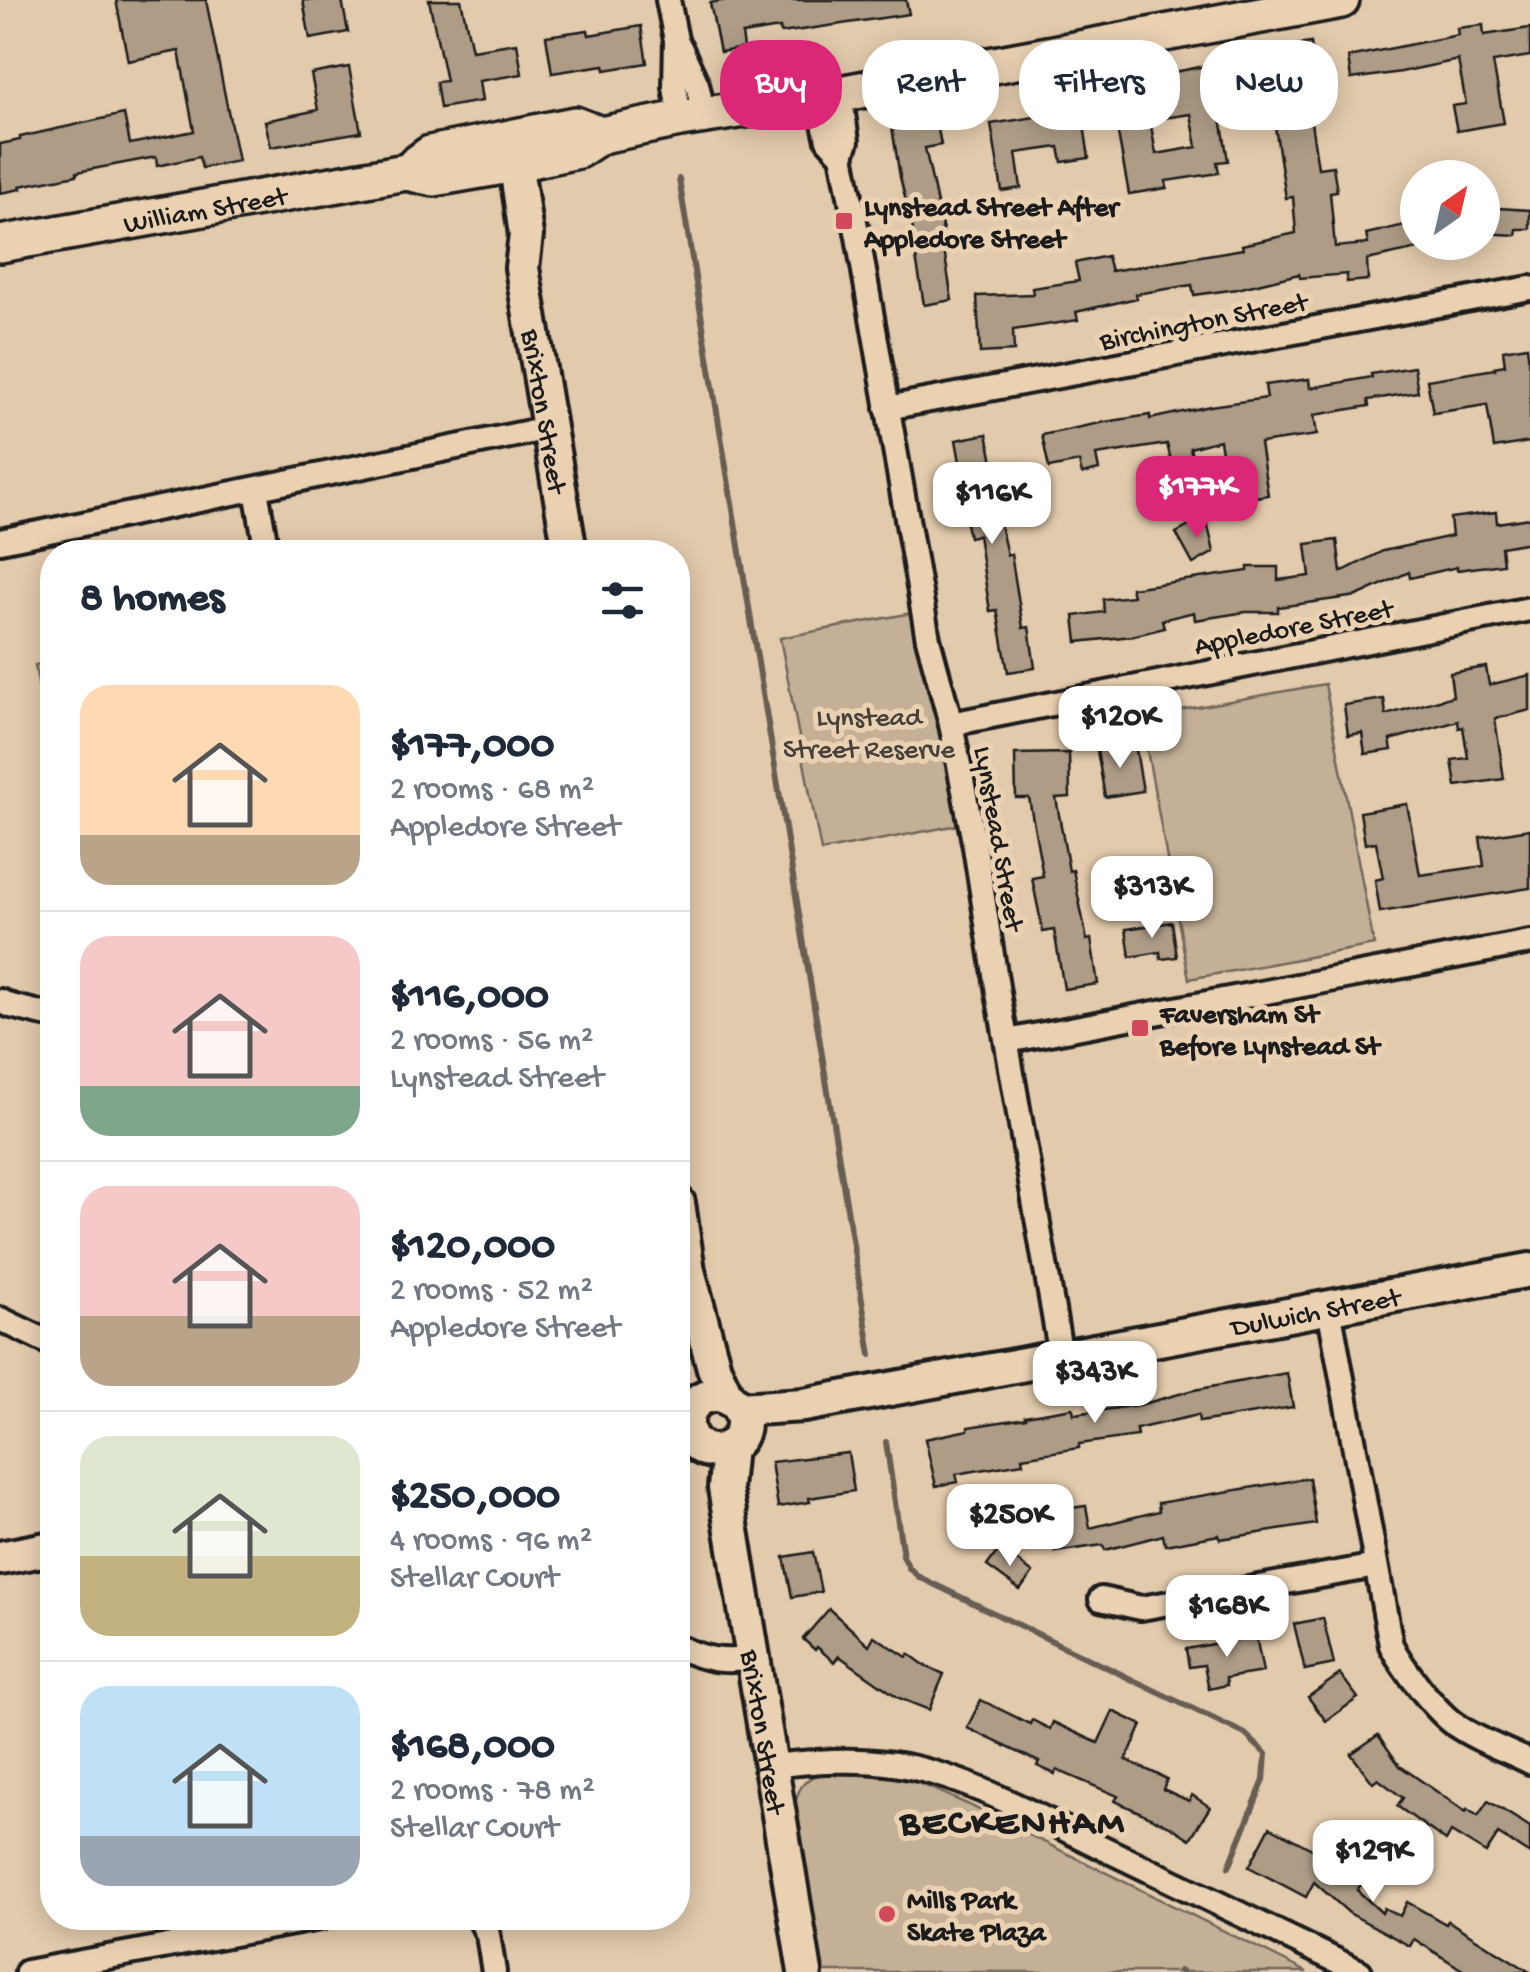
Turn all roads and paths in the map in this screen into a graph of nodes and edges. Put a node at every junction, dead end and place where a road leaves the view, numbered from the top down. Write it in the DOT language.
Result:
graph roads {
  1 [pos="668,0"];
  2 [pos="1341,0"];
  3 [pos="842,94"];
  4 [pos="720,113"];
  5 [pos="692,117"];
  6 [pos="842,128"];
  7 [pos="502,153"];
  8 [pos="0,244"];
  9 [pos="1530,288"];
  10 [pos="887,408"];
  11 [pos="549,428"];
  12 [pos="256,490"];
  13 [pos="265,540"];
  14 [pos="568,540"];
  15 [pos="0,541"];
  16 [pos="1530,609"];
  17 [pos="950,724"];
  18 [pos="1530,942"];
  19 [pos="0,1001"];
  20 [pos="40,1013"];
  21 [pos="1006,1041"];
  22 [pos="1530,1270"];
  23 [pos="1329,1308"];
  24 [pos="0,1319"];
  25 [pos="690,1327"];
  26 [pos="40,1338"];
  27 [pos="1061,1356"];
  28 [pos="708,1425"];
  29 [pos="40,1550"];
  30 [pos="0,1558"];
  31 [pos="1376,1566"];
  32 [pos="1101,1599"];
  33 [pos="690,1652"];
  34 [pos="754,1658"];
  35 [pos="1530,1762"];
  36 [pos="772,1766"];
  37 [pos="255,1930"];
  38 [pos="486,1930"];
  39 [pos="28,1972"];
  40 [pos="494,1972"];
  41 [pos="805,1972"];
  42 [pos="1360,1972"];
  1 -- 5 [label="street"];
  2 -- 3 [label="main road, William Street"];
  4 -- 5 [label="main road, William Street"];
  5 -- 7 [label="main road, William Street"];
  6 -- 10 [label="street, Lynstead Street"];
  7 -- 8 [label="main road, William Street"];
  7 -- 11 [label="main road, Brixton Street"];
  9 -- 10 [label="street, Birchington Street"];
  10 -- 17 [label="street, Lynstead Street"];
  11 -- 12 [label="street"];
  11 -- 14 [label="main road, Brixton Street"];
  12 -- 13 [label="street"];
  12 -- 15 [label="street"];
  16 -- 17 [label="street, Appledore Street"];
  17 -- 21 [label="street, Lynstead Street"];
  18 -- 21 [label="street"];
  19 -- 20 [label="street"];
  21 -- 27 [label="street, Lynstead Street"];
  22 -- 23 [label="main road, Dulwich Street"];
  23 -- 27 [label="main road, Dulwich Street"];
  23 -- 31 [label="street"];
  24 -- 26 [label="street"];
  25 -- 28 [label="main road, Brixton Street"];
  27 -- 28 [label="main road, Dulwich Street"];
  28 -- 34 [label="main road, Brixton Street"];
  29 -- 30 [label="main road"];
  31 -- 32 [label="street"];
  31 -- 35 [label="street"];
  33 -- 34 [label="street"];
  34 -- 36 [label="main road, Brixton Street"];
  36 -- 41 [label="main road, Brixton Street"];
  36 -- 42 [label="street"];
  37 -- 39 [label="street"];
  38 -- 40 [label="street"];
}
